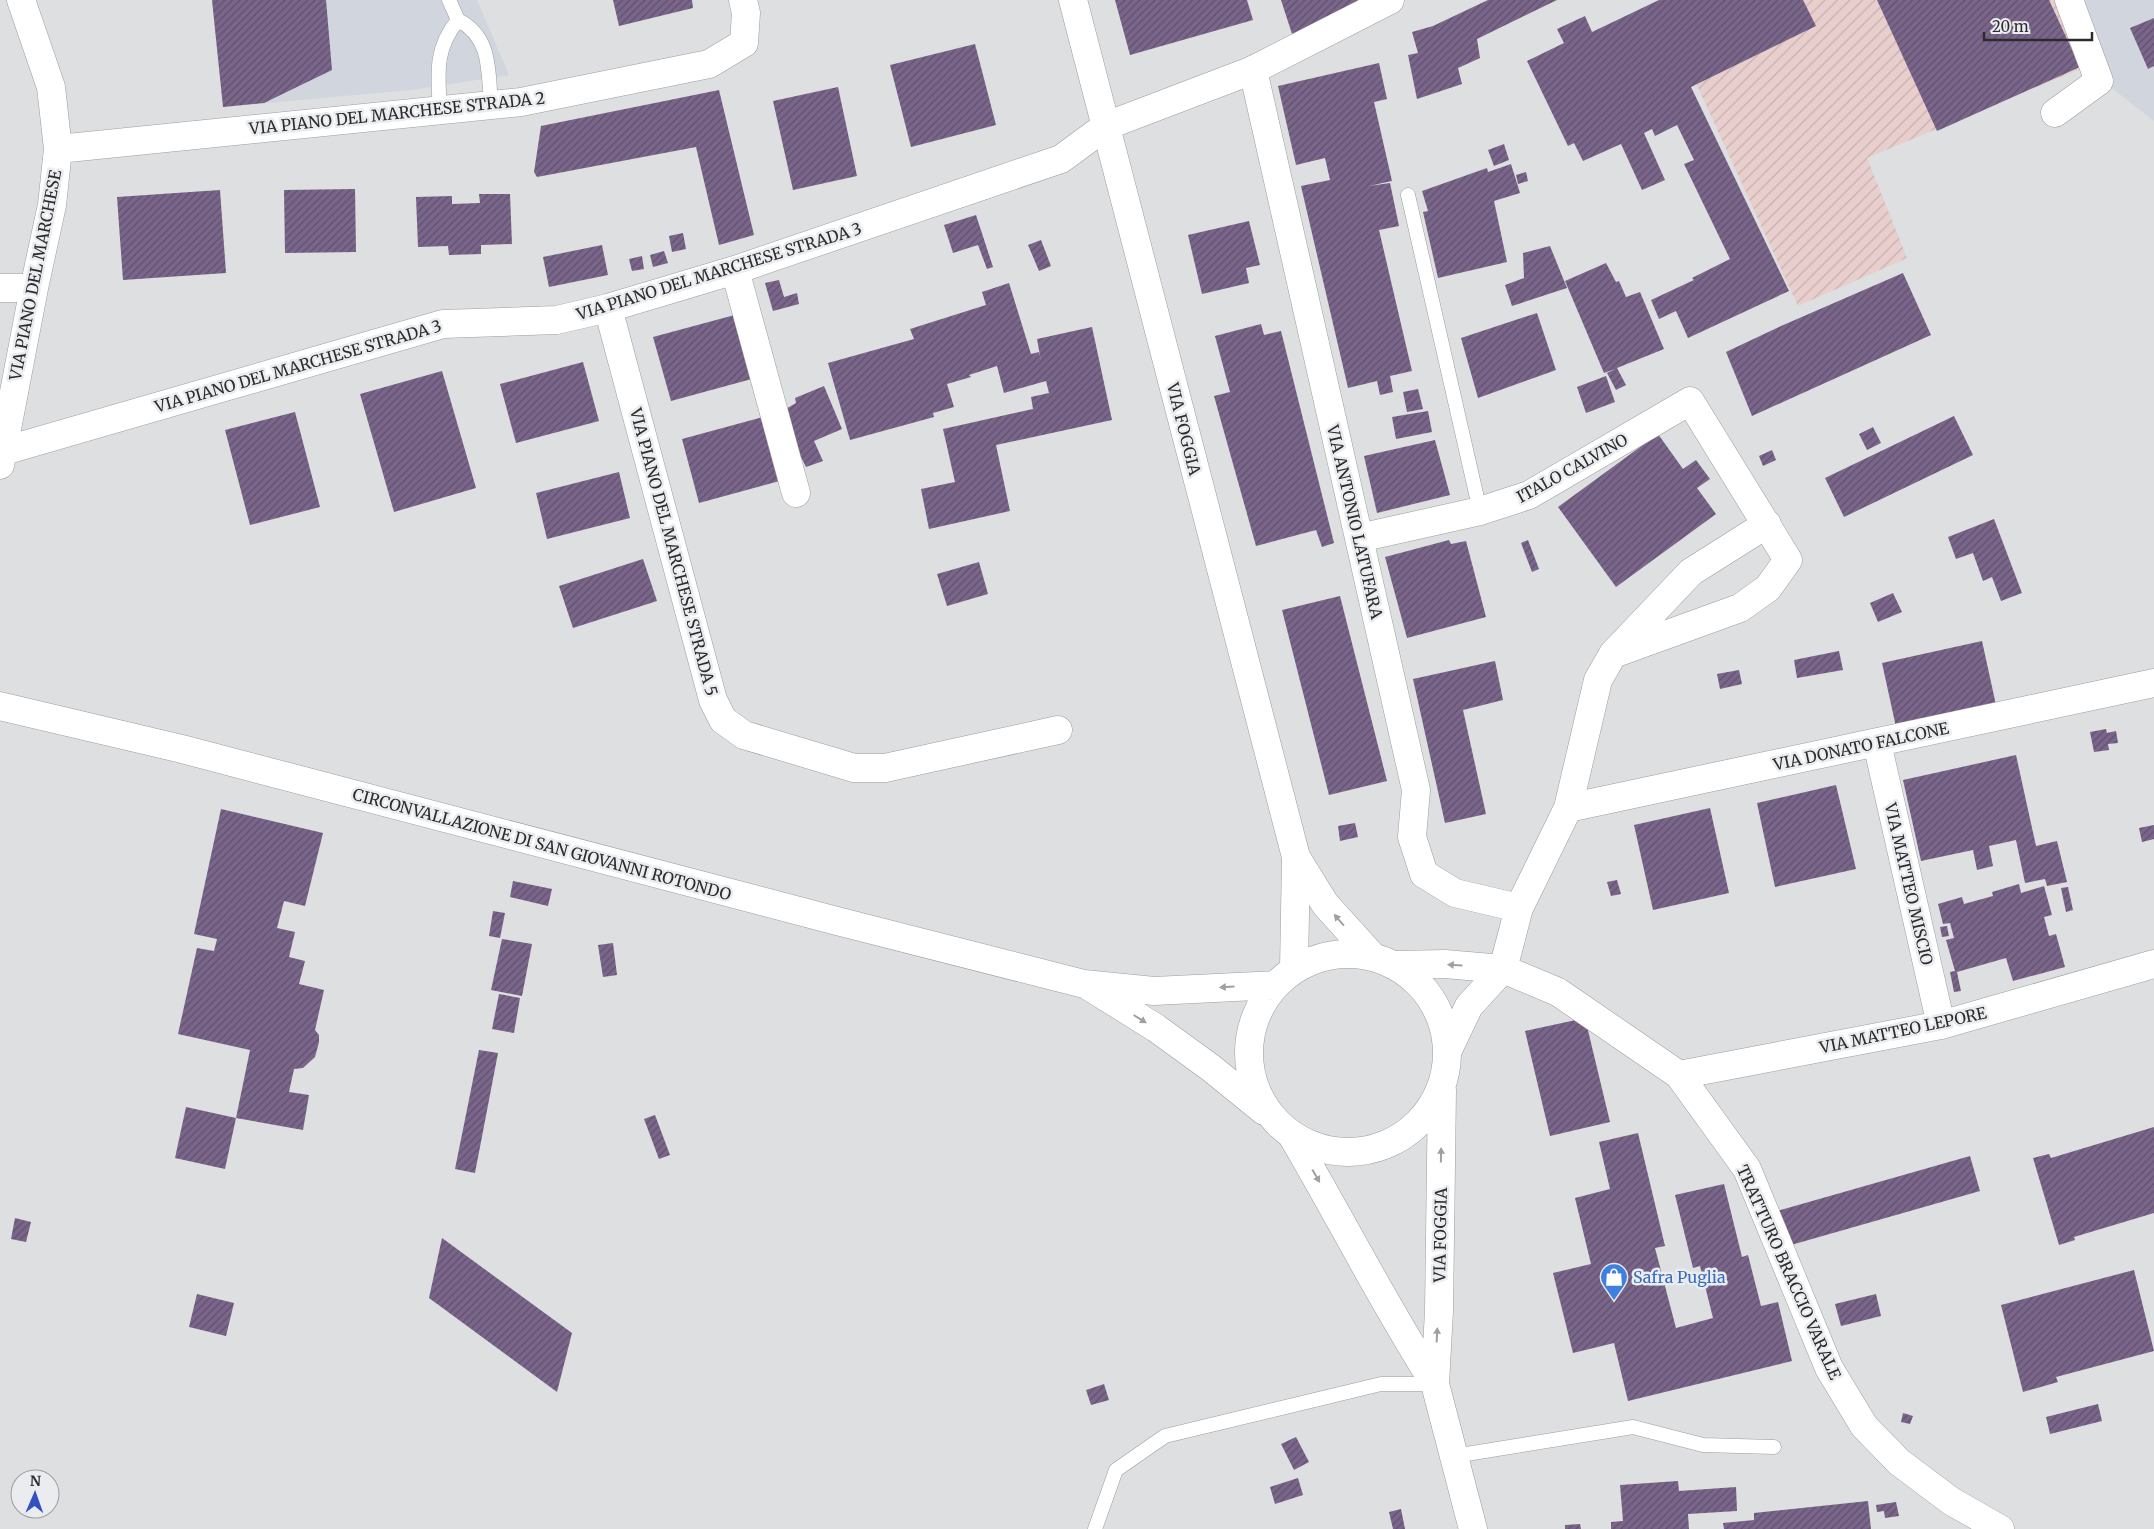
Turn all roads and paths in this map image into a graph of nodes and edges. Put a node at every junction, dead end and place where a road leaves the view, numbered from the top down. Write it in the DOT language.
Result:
graph roads {
  1 [pos="21,0"];
  2 [pos="449,0"];
  3 [pos="743,0"];
  4 [pos="1073,0"];
  5 [pos="1390,0"];
  6 [pos="2069,0"];
  7 [pos="458,20"];
  8 [pos="1254,70"];
  9 [pos="491,105"];
  10 [pos="440,110"];
  11 [pos="2055,113"];
  12 [pos="1106,126"];
  13 [pos="58,149"];
  14 [pos="1408,196"];
  15 [pos="735,270"];
  16 [pos="0,288"];
  17 [pos="34,288"];
  18 [pos="608,308"];
  19 [pos="1,456"];
  20 [pos="796,494"];
  21 [pos="1480,511"];
  22 [pos="1766,524"];
  23 [pos="1359,538"];
  24 [pos="1612,654"];
  25 [pos="2154,684"];
  26 [pos="0,706"];
  27 [pos="1058,730"];
  28 [pos="1877,743"];
  29 [pos="1568,808"];
  30 [pos="1296,857"];
  31 [pos="1519,908"];
  32 [pos="1383,961"];
  33 [pos="2154,964"];
  34 [pos="1503,969"];
  35 [pos="1285,977"];
  36 [pos="1084,984"];
  37 [pos="1941,1025"];
  38 [pos="1448,1050"];
  39 [pos="1679,1076"];
  40 [pos="1442,1086"];
  41 [pos="1283,1127"];
  42 [pos="1435,1384"];
  43 [pos="1774,1447"];
  44 [pos="1454,1456"];
  45 [pos="1095,1529"];
  46 [pos="1473,1529"];
  47 [pos="2000,1529"];
  1 -- 13 [label="street, VIA PIANO DEL MARCHESE"];
  2 -- 7 [label="lane"];
  3 -- 9 [label="street, VIA PIANO DEL MARCHESE STRADA 2"];
  4 -- 12 [label="street, VIA FOGGIA"];
  5 -- 8 [label="street, VIA PIANO DEL MARCHESE STRADA 3"];
  6 -- 11 [label="street"];
  7 -- 9 [label="lane"];
  7 -- 10 [label="lane"];
  8 -- 12 [label="street, VIA PIANO DEL MARCHESE STRADA 3"];
  8 -- 23 [label="street, VIA ANTONIO LATUFARA"];
  9 -- 10 [label="street, VIA PIANO DEL MARCHESE STRADA 2"];
  10 -- 13 [label="street, VIA PIANO DEL MARCHESE STRADA 2"];
  12 -- 15 [label="street, VIA PIANO DEL MARCHESE STRADA 3"];
  12 -- 30 [label="street, VIA FOGGIA"];
  13 -- 17 [label="street, VIA PIANO DEL MARCHESE"];
  14 -- 21 [label="lane"];
  15 -- 18 [label="street, VIA PIANO DEL MARCHESE STRADA 3"];
  15 -- 20 [label="street"];
  16 -- 17 [label="street"];
  17 -- 19 [label="street, VIA PIANO DEL MARCHESE"];
  18 -- 19 [label="street, VIA PIANO DEL MARCHESE STRADA 3"];
  18 -- 27 [label="street, VIA PIANO DEL MARCHESE STRADA 5"];
  21 -- 22 [label="street, ITALO CALVINO"];
  21 -- 23 [label="street, ITALO CALVINO"];
  22 -- 24 [label="street"];
  22 -- 24 [label="street"];
  23 -- 31 [label="street, VIA ANTONIO LATUFARA"];
  24 -- 29 [label="street"];
  25 -- 28 [label="street, VIA DONATO FALCONE"];
  26 -- 36 [label="street, CIRCONVALLAZIONE DI SAN GIOVANNI ROTONDO"];
  28 -- 29 [label="street, VIA DONATO FALCONE"];
  28 -- 37 [label="street, VIA MATTEO MISCIO"];
  29 -- 31 [label="street"];
  32 -- 30 [label="street, VIA FOGGIA, one-way"];
  30 -- 35 [label="street, VIA FOGGIA"];
  31 -- 34 [label="street"];
  34 -- 32 [label="street, TRATTURO BRACCIO VARALE, one-way"];
  32 -- 35 [label="street"];
  32 -- 38 [label="street, VIA FOGGIA"];
  33 -- 37 [label="street, VIA MATTEO LEPORE"];
  34 -- 38 [label="street"];
  34 -- 39 [label="street, TRATTURO BRACCIO VARALE"];
  35 -- 36 [label="street, CIRCONVALLAZIONE DI SAN GIOVANNI ROTONDO, one-way"];
  35 -- 41 [label="street, VIA FOGGIA"];
  36 -- 41 [label="street, CIRCONVALLAZIONE DI SAN GIOVANNI ROTONDO, one-way"];
  37 -- 39 [label="street, VIA MATTEO LEPORE"];
  38 -- 40 [label="street, VIA FOGGIA"];
  39 -- 47 [label="street, TRATTURO BRACCIO VARALE"];
  40 -- 41 [label="street, VIA FOGGIA"];
  42 -- 40 [label="street, VIA FOGGIA, one-way"];
  41 -- 42 [label="street, VIA FOGGIA, one-way"];
  42 -- 44 [label="street, VIA FOGGIA"];
  42 -- 45 [label="lane"];
  43 -- 44 [label="lane"];
  44 -- 46 [label="street, VIA FOGGIA"];
}
